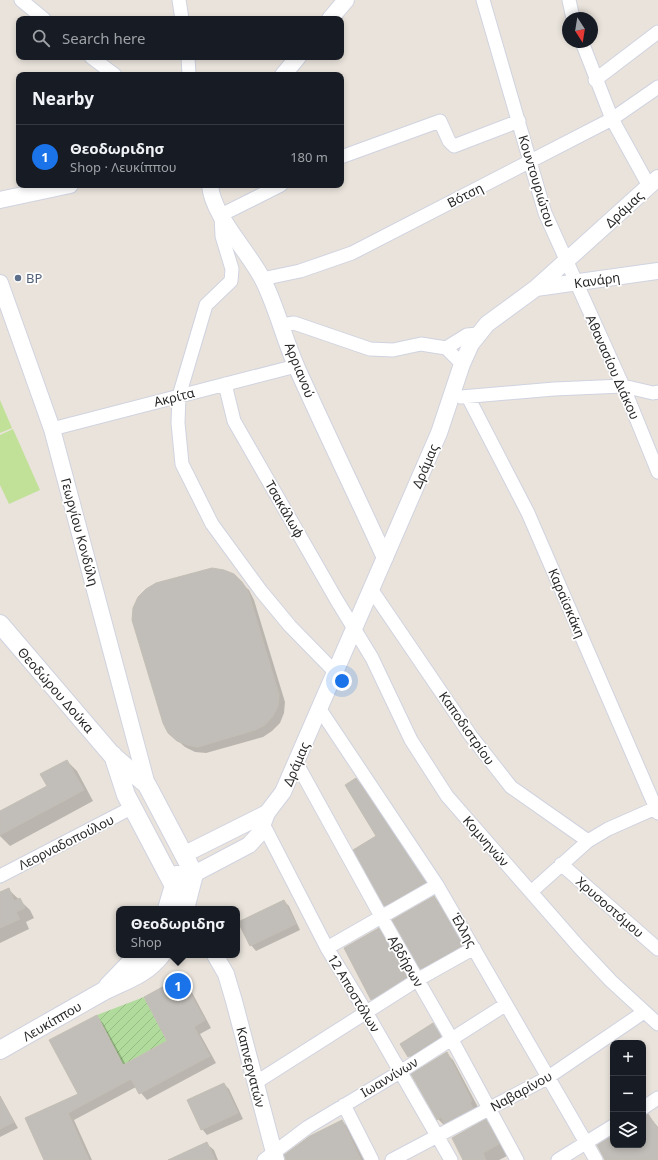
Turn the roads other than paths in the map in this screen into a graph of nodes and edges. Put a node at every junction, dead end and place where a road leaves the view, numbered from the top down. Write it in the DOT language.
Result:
graph roads {
  1 [pos="21,0"];
  2 [pos="179,0"];
  3 [pos="346,0"];
  4 [pos="483,0"];
  5 [pos="569,0"];
  6 [pos="572,12"];
  7 [pos="40,16"];
  8 [pos="182,16"];
  9 [pos="333,16"];
  10 [pos="658,32"];
  11 [pos="584,48"];
  12 [pos="94,60"];
  13 [pos="188,60"];
  14 [pos="296,60"];
  15 [pos="111,72"];
  16 [pos="189,72"];
  17 [pos="286,72"];
  18 [pos="595,80"];
  19 [pos="658,87"];
  20 [pos="612,119"];
  21 [pos="519,122"];
  22 [pos="344,157"];
  23 [pos="530,162"];
  24 [pos="654,182"];
  25 [pos="56,188"];
  26 [pos="210,188"];
  27 [pos="275,188"];
  28 [pos="0,200"];
  29 [pos="221,215"];
  30 [pos="566,263"];
  31 [pos="658,271"];
  32 [pos="262,279"];
  33 [pos="0,283"];
  34 [pos="575,283"];
  35 [pos="536,288"];
  36 [pos="282,325"];
  37 [pos="478,334"];
  38 [pos="446,348"];
  39 [pos="462,364"];
  40 [pos="296,366"];
  41 [pos="225,384"];
  42 [pos="623,386"];
  43 [pos="658,392"];
  44 [pos="179,396"];
  45 [pos="468,397"];
  46 [pos="451,398"];
  47 [pos="52,429"];
  48 [pos="658,472"];
  49 [pos="385,558"];
  50 [pos="371,589"];
  51 [pos="0,624"];
  52 [pos="354,628"];
  53 [pos="335,672"];
  54 [pos="319,708"];
  55 [pos="112,755"];
  56 [pos="296,762"];
  57 [pos="147,785"];
  58 [pos="133,807"];
  59 [pos="657,809"];
  60 [pos="265,818"];
  61 [pos="588,841"];
  62 [pos="183,855"];
  63 [pos="561,864"];
  64 [pos="194,874"];
  65 [pos="0,876"];
  66 [pos="437,885"];
  67 [pos="174,886"];
  68 [pos="531,892"];
  69 [pos="168,906"];
  70 [pos="185,906"];
  71 [pos="186,906"];
  72 [pos="382,918"];
  73 [pos="327,948"];
  74 [pos="474,948"];
  75 [pos="658,949"];
  76 [pos="135,958"];
  77 [pos="159,958"];
  78 [pos="208,958"];
  79 [pos="217,958"];
  80 [pos="226,974"];
  81 [pos="417,980"];
  82 [pos="103,991"];
  83 [pos="506,1004"];
  84 [pos="366,1012"];
  85 [pos="644,1012"];
  86 [pos="658,1024"];
  87 [pos="451,1038"];
  88 [pos="0,1050"];
  89 [pos="400,1072"];
  90 [pos="547,1078"];
  91 [pos="254,1083"];
  92 [pos="658,1098"];
  93 [pos="344,1105"];
  94 [pos="646,1106"];
  95 [pos="488,1109"];
  96 [pos="610,1128"];
  97 [pos="438,1137"];
  98 [pos="585,1143"];
  99 [pos="271,1157"];
  100 [pos="372,1160"];
  101 [pos="392,1160"];
  102 [pos="451,1160"];
  103 [pos="516,1160"];
  104 [pos="558,1160"];
  105 [pos="596,1160"];
  1 -- 7 [label="street"];
  2 -- 8 [label="street"];
  3 -- 9 [label="street"];
  4 -- 21 [label="street, Κουντουριώτου"];
  5 -- 6 [label="street"];
  10 -- 18 [label="street"];
  11 -- 18 [label="street"];
  12 -- 15 [label="street"];
  13 -- 16 [label="street"];
  14 -- 17 [label="street"];
  18 -- 20 [label="street"];
  19 -- 20 [label="street, Βότση"];
  20 -- 23 [label="street, Βότση"];
  20 -- 24 [label="street"];
  21 -- 22 [label="street, Κουντουριώτου"];
  21 -- 23 [label="street, Κουντουριώτου"];
  23 -- 30 [label="street, Κουντουριώτου"];
  23 -- 32 [label="street, Βότση"];
  24 -- 30 [label="street, Δράμας"];
  25 -- 28 [label="street"];
  26 -- 29 [label="street, Αρριανού"];
  27 -- 29 [label="street"];
  29 -- 32 [label="street, Αρριανού"];
  29 -- 44 [label="street"];
  30 -- 34 [label="street, Αθανασίου Διάκου"];
  30 -- 35 [label="street, Δράμας"];
  31 -- 34 [label="street, Κανάρη"];
  32 -- 36 [label="street, Αρριανού"];
  33 -- 47 [label="street, Γεωργίου Κονδύλη"];
  34 -- 35 [label="street, Κανάρη"];
  34 -- 42 [label="street, Αθανασίου Διάκου"];
  35 -- 37 [label="street, Δράμας"];
  36 -- 38 [label="street"];
  36 -- 40 [label="street, Αρριανού"];
  37 -- 38 [label="street"];
  37 -- 39 [label="street, Δράμας"];
  38 -- 39 [label="street"];
  39 -- 46 [label="street, Δράμας"];
  40 -- 41 [label="street, Ακρίτα"];
  40 -- 49 [label="street, Αρριανού"];
  41 -- 44 [label="street, Ακρίτα"];
  41 -- 52 [label="street, Τσακάλωφ"];
  42 -- 43 [label="street"];
  42 -- 45 [label="street"];
  42 -- 48 [label="street, Αθανασίου Διάκου"];
  44 -- 47 [label="street, Ακρίτα"];
  44 -- 53 [label="street"];
  45 -- 46 [label="street"];
  45 -- 59 [label="street, Καραϊσκάκη"];
  46 -- 49 [label="street, Δράμας"];
  47 -- 57 [label="street, Γεωργίου Κονδύλη"];
  49 -- 50 [label="street, Δράμας"];
  50 -- 52 [label="street, Δράμας"];
  50 -- 61 [label="street, Καποδιστρίου"];
  51 -- 55 [label="main road, Θεοδώρου Δούκα"];
  52 -- 53 [label="street, Δράμας"];
  52 -- 68 [label="street, Κομνηνών"];
  53 -- 54 [label="street, Δράμας"];
  54 -- 56 [label="street, Δράμας"];
  54 -- 66 [label="street, Έλλης"];
  55 -- 57 [label="main road, Θεοδώρου Δούκα"];
  55 -- 58 [label="main road, Θεοδώρου Δούκα"];
  56 -- 60 [label="street, Δράμας"];
  56 -- 72 [label="street, Αβδήρων"];
  57 -- 62 [label="main road, Θεοδώρου Δούκα"];
  58 -- 65 [label="street, Λεορναδοπούλου"];
  58 -- 67 [label="main road, Θεοδώρου Δούκα"];
  59 -- 61 [label="street"];
  60 -- 62 [label="street, Δράμας"];
  60 -- 64 [label="street, Δράμας"];
  60 -- 73 [label="street, 12 Αποστόλων"];
  61 -- 63 [label="street"];
  62 -- 64 [label="main road, Θεοδώρου Δούκα"];
  62 -- 67 [label="main road"];
  63 -- 68 [label="street"];
  63 -- 75 [label="street, Χρυσοστόμου"];
  64 -- 71 [label="main road"];
  66 -- 72 [label="street"];
  66 -- 74 [label="street, Έλλης"];
  67 -- 69 [label="main road"];
  67 -- 70 [label="street"];
  68 -- 85 [label="street, Κομνηνών"];
  72 -- 73 [label="street"];
  72 -- 81 [label="street, Αβδήρων"];
  73 -- 84 [label="street, 12 Αποστόλων"];
  74 -- 81 [label="street"];
  74 -- 83 [label="street, Έλλης"];
  76 -- 82 [label="main road, Λευκίππου"];
  77 -- 82 [label="main road, Λευκίππου"];
  78 -- 80 [label="street"];
  79 -- 80 [label="street, Καπνεργατών"];
  80 -- 91 [label="street, Καπνεργατών"];
  81 -- 84 [label="street"];
  81 -- 87 [label="street, Αβδήρων"];
  82 -- 88 [label="main road, Λευκίππου"];
  83 -- 87 [label="street, Ιωαννίνων"];
  83 -- 90 [label="street, Έλλης"];
  84 -- 89 [label="street, 12 Αποστόλων"];
  84 -- 91 [label="street"];
  85 -- 86 [label="street, Κομνηνών"];
  85 -- 90 [label="street, Ναβαρίνου"];
  87 -- 89 [label="street, Ιωαννίνων"];
  87 -- 95 [label="street, Αβδήρων"];
  89 -- 93 [label="street, Ιωαννίνων"];
  89 -- 97 [label="street, 12 Αποστόλων"];
  90 -- 95 [label="street, Ναβαρίνου"];
  90 -- 98 [label="street, Έλλης"];
  91 -- 99 [label="street, Καπνεργατών"];
  92 -- 94 [label="street"];
  93 -- 99 [label="street, Ιωαννίνων"];
  93 -- 100 [label="street"];
  95 -- 97 [label="street, Ναβαρίνου"];
  95 -- 103 [label="street, Αβδήρων"];
  96 -- 98 [label="street"];
  97 -- 101 [label="street, Ναβαρίνου"];
  97 -- 102 [label="street, 12 Αποστόλων"];
  98 -- 104 [label="street"];
  98 -- 105 [label="street, Έλλης"];
}
